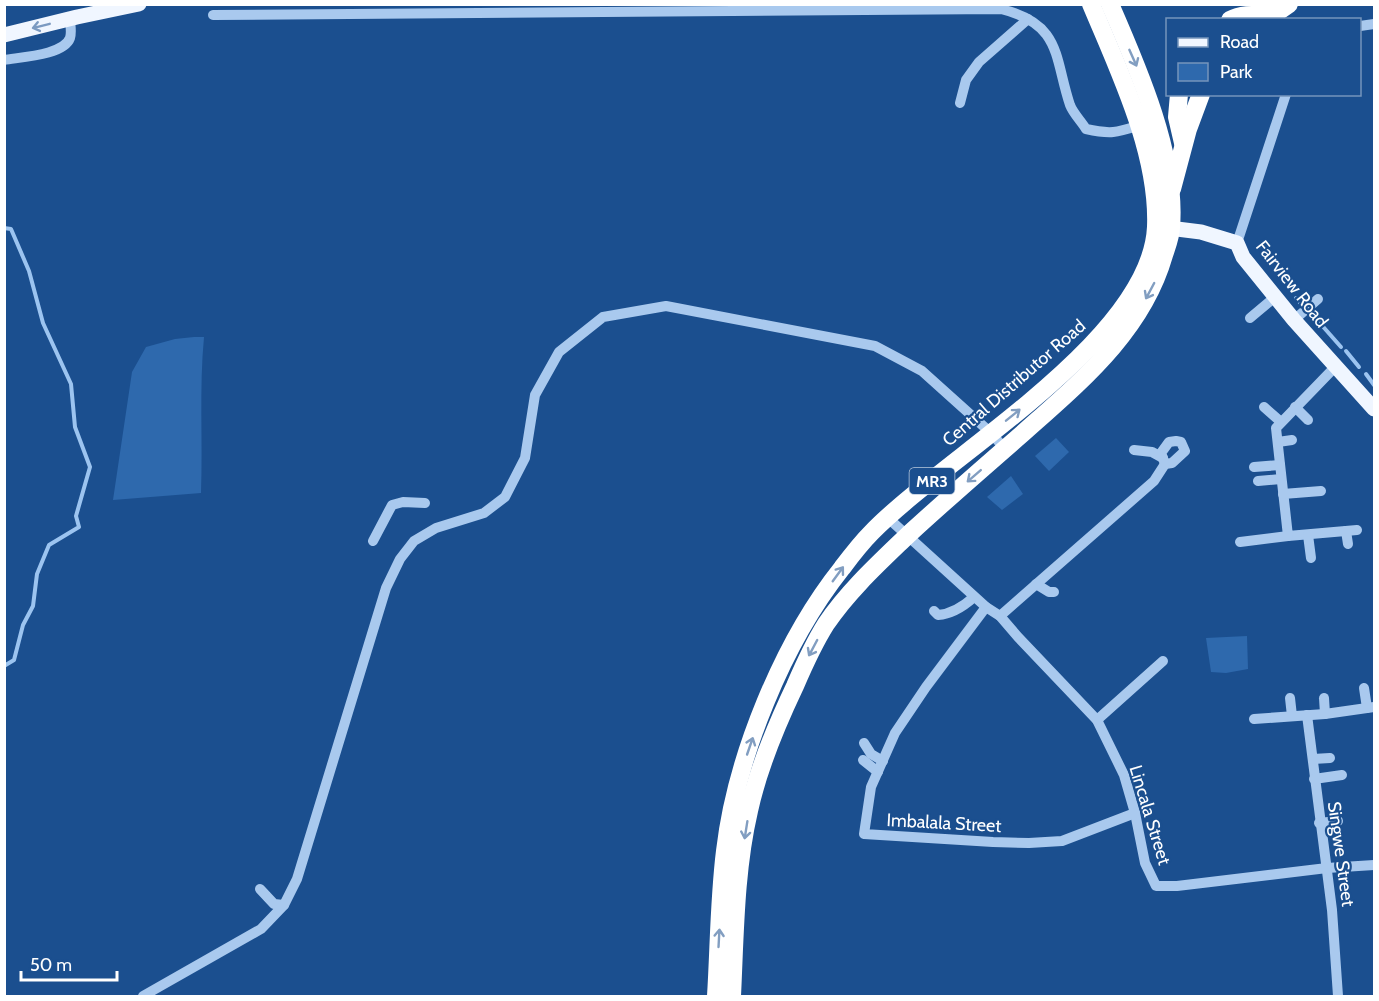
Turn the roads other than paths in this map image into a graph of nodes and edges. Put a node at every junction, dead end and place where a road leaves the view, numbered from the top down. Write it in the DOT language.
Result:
graph roads {
  1 [pos="116,4"];
  2 [pos="139,4"];
  3 [pos="1091,4"];
  4 [pos="1110,4"];
  5 [pos="1289,4"];
  6 [pos="213,15"];
  7 [pos="1269,17"];
  8 [pos="74,18"];
  9 [pos="1233,18"];
  10 [pos="1028,19"];
  11 [pos="4,35"];
  12 [pos="4,60"];
  13 [pos="1179,96"];
  14 [pos="1200,96"];
  15 [pos="1285,96"];
  16 [pos="960,103"];
  17 [pos="1146,123"];
  18 [pos="1184,145"];
  19 [pos="1171,194"];
  20 [pos="1164,227"];
  21 [pos="1237,243"];
  22 [pos="1275,297"];
  23 [pos="1318,299"];
  24 [pos="1250,318"];
  25 [pos="1294,321"];
  26 [pos="1336,366"];
  27 [pos="1264,407"];
  28 [pos="1295,407"];
  29 [pos="1374,409"];
  30 [pos="1308,420"];
  31 [pos="1281,422"];
  32 [pos="991,433"];
  33 [pos="1292,440"];
  34 [pos="1278,442"];
  35 [pos="1005,449"];
  36 [pos="1134,450"];
  37 [pos="1280,465"];
  38 [pos="1254,467"];
  39 [pos="1281,479"];
  40 [pos="1258,481"];
  41 [pos="1321,491"];
  42 [pos="1283,494"];
  43 [pos="425,503"];
  44 [pos="888,518"];
  45 [pos="1308,535"];
  46 [pos="1288,536"];
  47 [pos="907,537"];
  48 [pos="373,541"];
  49 [pos="1240,542"];
  50 [pos="1348,544"];
  51 [pos="1311,558"];
  52 [pos="1036,584"];
  53 [pos="1054,592"];
  54 [pos="974,597"];
  55 [pos="986,607"];
  56 [pos="934,611"];
  57 [pos="1000,616"];
  58 [pos="1163,661"];
  59 [pos="1364,688"];
  60 [pos="1290,698"];
  61 [pos="1323,698"];
  62 [pos="1371,707"];
  63 [pos="1325,714"];
  64 [pos="1307,715"];
  65 [pos="1292,716"];
  66 [pos="1254,719"];
  67 [pos="1097,720"];
  68 [pos="864,744"];
  69 [pos="1330,758"];
  70 [pos="1313,759"];
  71 [pos="863,760"];
  72 [pos="880,766"];
  73 [pos="1342,775"];
  74 [pos="1314,778"];
  75 [pos="1135,813"];
  76 [pos="1338,821"];
  77 [pos="1319,823"];
  78 [pos="1374,865"];
  79 [pos="1327,868"];
  80 [pos="260,890"];
  81 [pos="284,905"];
  82 [pos="144,996"];
  83 [pos="716,996"];
  84 [pos="732,996"];
  85 [pos="1338,996"];
  1 -- 8 [label="main road"];
  2 -- 8 [label="main road"];
  3 -- 17 [label="highway, Central Distributor Road / MR3"];
  4 -- 17 [label="highway, Central Distributor Road / MR3, one-way"];
  5 -- 7 [label="highway"];
  6 -- 10 [label="street"];
  7 -- 9 [label="highway"];
  8 -- 11 [label="main road, one-way"];
  8 -- 12 [label="street"];
  10 -- 16 [label="street"];
  10 -- 17 [label="street"];
  13 -- 18 [label="highway"];
  14 -- 18 [label="highway"];
  15 -- 21 [label="street"];
  17 -- 19 [label="highway, Central Distributor Road / MR3"];
  17 -- 20 [label="highway, Central Distributor Road / MR3"];
  18 -- 19 [label="highway"];
  19 -- 20 [label="highway, Central Distributor Road / MR3"];
  20 -- 21 [label="main road, Fairview Road"];
  32 -- 20 [label="highway, Central Distributor Road / MR3, one-way"];
  20 -- 35 [label="highway, Central Distributor Road / MR3, one-way"];
  21 -- 22 [label="main road, Fairview Road"];
  22 -- 24 [label="street"];
  22 -- 25 [label="main road, Fairview Road"];
  23 -- 25 [label="street"];
  25 -- 26 [label="main road, Fairview Road"];
  26 -- 28 [label="street"];
  26 -- 29 [label="main road, Fairview Road"];
  27 -- 31 [label="street"];
  28 -- 30 [label="street"];
  28 -- 31 [label="street"];
  31 -- 34 [label="street"];
  32 -- 35 [label="street"];
  32 -- 44 [label="highway, Central Distributor Road / MR3"];
  32 -- 81 [label="street"];
  33 -- 34 [label="street"];
  34 -- 37 [label="street"];
  35 -- 47 [label="highway, Central Distributor Road / MR3, one-way"];
  36 -- 52 [label="street"];
  37 -- 38 [label="street"];
  37 -- 39 [label="street"];
  39 -- 40 [label="street"];
  39 -- 42 [label="street"];
  41 -- 42 [label="street"];
  42 -- 46 [label="street"];
  43 -- 48 [label="street"];
  44 -- 47 [label="street, Lincala Street"];
  83 -- 44 [label="highway, Central Distributor Road / MR3, one-way"];
  45 -- 46 [label="street"];
  45 -- 50 [label="street"];
  45 -- 51 [label="street"];
  46 -- 49 [label="street"];
  47 -- 54 [label="street, Lincala Street"];
  47 -- 84 [label="highway, Central Distributor Road / MR3, one-way"];
  52 -- 53 [label="street"];
  52 -- 57 [label="street"];
  54 -- 55 [label="street, Lincala Street"];
  54 -- 56 [label="street"];
  55 -- 57 [label="street, Lincala Street"];
  55 -- 72 [label="street, Imbalala Street"];
  57 -- 67 [label="street, Lincala Street"];
  58 -- 67 [label="street"];
  59 -- 62 [label="street"];
  60 -- 65 [label="street"];
  61 -- 63 [label="street"];
  62 -- 63 [label="street"];
  63 -- 64 [label="street"];
  64 -- 65 [label="street"];
  64 -- 70 [label="street, Singwe Street"];
  65 -- 66 [label="street"];
  67 -- 75 [label="street, Lincala Street"];
  68 -- 72 [label="street"];
  69 -- 70 [label="street"];
  70 -- 74 [label="street, Singwe Street"];
  71 -- 72 [label="street"];
  72 -- 75 [label="street, Imbalala Street"];
  73 -- 74 [label="street"];
  74 -- 77 [label="street, Singwe Street"];
  75 -- 79 [label="street, Lincala Street"];
  76 -- 77 [label="street"];
  77 -- 79 [label="street, Singwe Street"];
  78 -- 79 [label="street, Lincala Street"];
  79 -- 85 [label="street, Singwe Street"];
  80 -- 81 [label="street"];
  81 -- 82 [label="street"];
}
